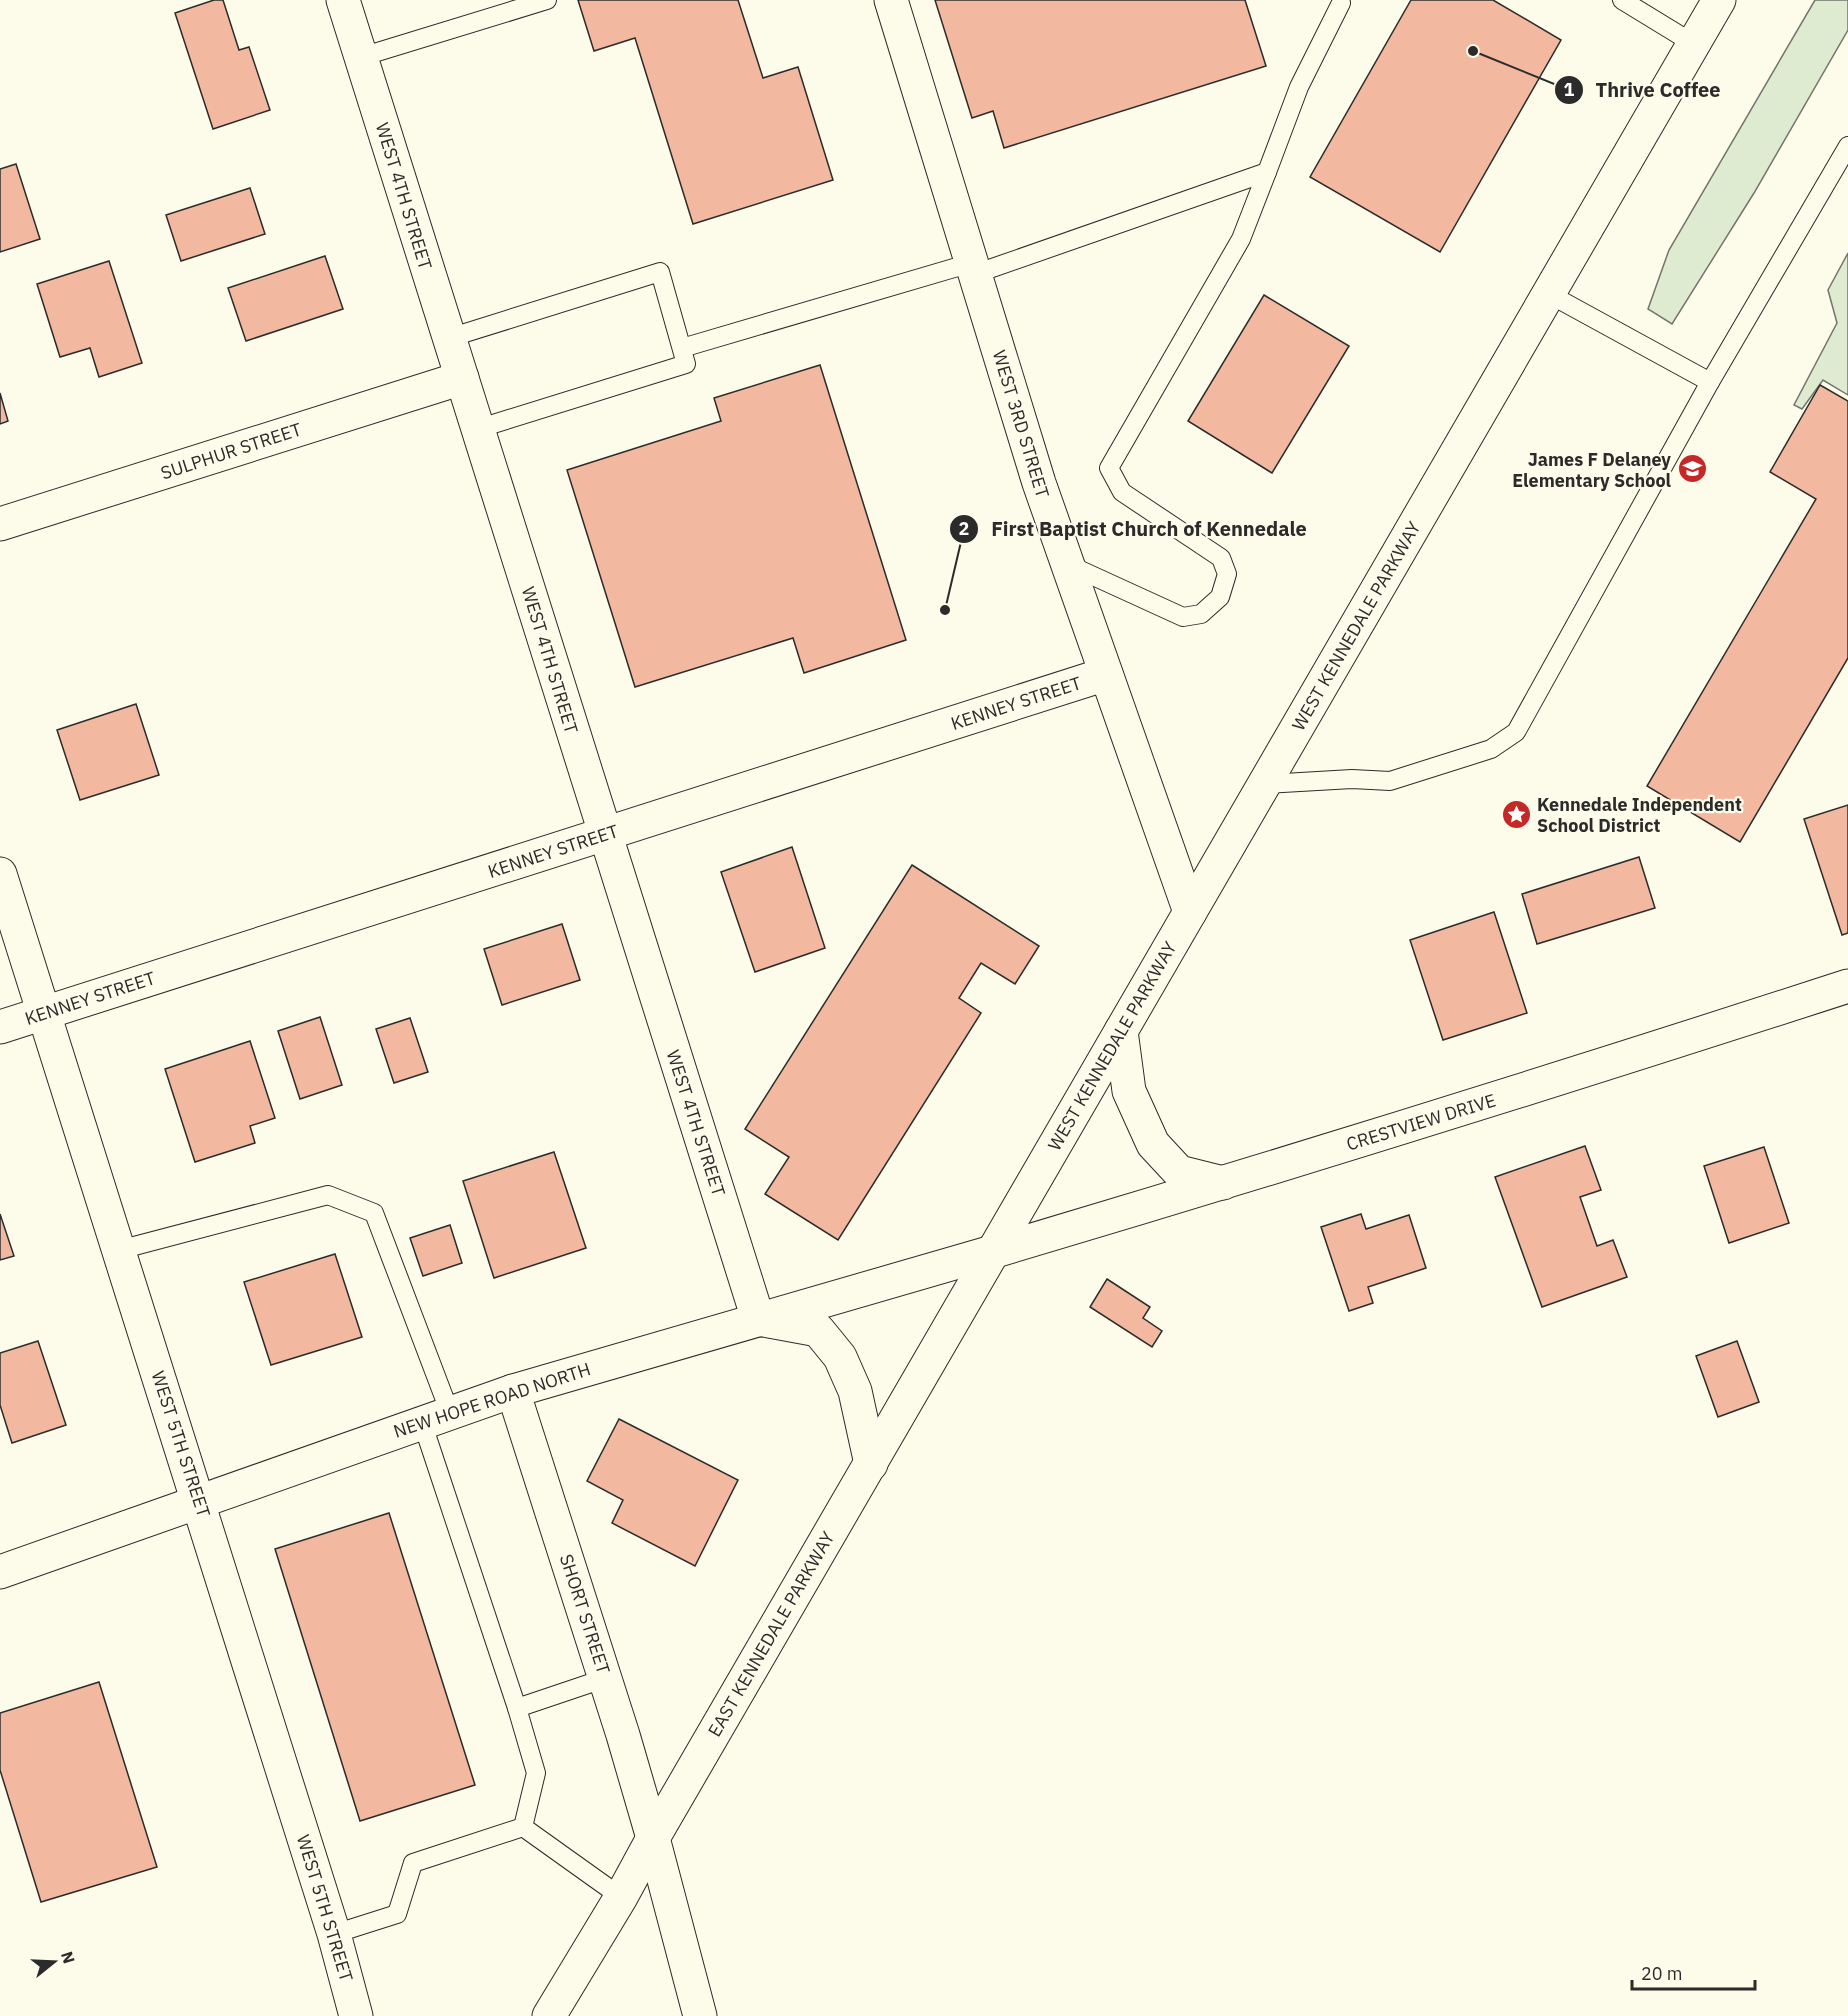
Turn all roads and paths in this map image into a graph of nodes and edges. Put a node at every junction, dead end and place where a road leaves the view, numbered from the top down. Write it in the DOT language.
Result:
graph roads {
  1 [pos="343,0"];
  2 [pos="548,0"];
  3 [pos="891,0"];
  4 [pos="1622,0"];
  5 [pos="1719,0"];
  6 [pos="1341,1"];
  7 [pos="1694,44"];
  8 [pos="361,57"];
  9 [pos="1848,146"];
  10 [pos="1268,172"];
  11 [pos="973,269"];
  12 [pos="1549,294"];
  13 [pos="449,338"];
  14 [pos="682,348"];
  15 [pos="462,378"];
  16 [pos="1710,382"];
  17 [pos="477,429"];
  18 [pos="0,524"];
  19 [pos="1067,564"];
  20 [pos="1106,674"];
  21 [pos="1264,784"];
  22 [pos="605,835"];
  23 [pos="0,874"];
  24 [pos="1190,912"];
  25 [pos="1848,986"];
  26 [pos="44,1013"];
  27 [pos="0,1027"];
  28 [pos="1120,1031"];
  29 [pos="1223,1183"];
  30 [pos="119,1251"];
  31 [pos="992,1252"];
  32 [pos="758,1319"];
  33 [pos="513,1391"];
  34 [pos="436,1418"];
  35 [pos="871,1464"];
  36 [pos="199,1503"];
  37 [pos="0,1572"];
  38 [pos="606,1678"];
  39 [pos="517,1708"];
  40 [pos="524,1827"];
  41 [pos="653,1838"];
  42 [pos="621,1897"];
  43 [pos="334,1934"];
  44 [pos="356,2016"];
  45 [pos="549,2016"];
  46 [pos="700,2016"];
  1 -- 8 [label="street, WEST 4TH STREET"];
  2 -- 8 [label="lane"];
  3 -- 11 [label="street, WEST 3RD STREET"];
  4 -- 7 [label="lane"];
  5 -- 7 [label="street, WEST KENNEDALE PARKWAY"];
  6 -- 10 [label="lane"];
  7 -- 12 [label="street, WEST KENNEDALE PARKWAY"];
  8 -- 13 [label="street, WEST 4TH STREET"];
  9 -- 16 [label="lane"];
  10 -- 11 [label="lane"];
  10 -- 19 [label="lane"];
  11 -- 14 [label="lane"];
  11 -- 19 [label="street, WEST 3RD STREET"];
  12 -- 16 [label="lane"];
  12 -- 21 [label="street, WEST KENNEDALE PARKWAY"];
  13 -- 14 [label="lane"];
  13 -- 15 [label="street, WEST 4TH STREET"];
  14 -- 17 [label="lane"];
  15 -- 17 [label="street, WEST 4TH STREET"];
  15 -- 18 [label="street, SULPHUR STREET"];
  16 -- 21 [label="lane"];
  17 -- 22 [label="street, WEST 4TH STREET"];
  19 -- 20 [label="street, WEST 3RD STREET"];
  20 -- 22 [label="street, KENNEY STREET"];
  20 -- 24 [label="street, WEST 3RD STREET"];
  21 -- 24 [label="street, WEST KENNEDALE PARKWAY"];
  22 -- 26 [label="street, KENNEY STREET"];
  22 -- 32 [label="street, WEST 4TH STREET"];
  23 -- 26 [label="street, WEST 5TH STREET"];
  24 -- 28 [label="street, WEST KENNEDALE PARKWAY"];
  25 -- 29 [label="street, CRESTVIEW DRIVE"];
  26 -- 27 [label="street, KENNEY STREET"];
  26 -- 30 [label="street, WEST 5TH STREET"];
  28 -- 29 [label="street"];
  28 -- 31 [label="street, WEST KENNEDALE PARKWAY"];
  29 -- 31 [label="street, CRESTVIEW DRIVE"];
  30 -- 34 [label="lane"];
  30 -- 36 [label="street, WEST 5TH STREET"];
  31 -- 32 [label="street, NEW HOPE ROAD NORTH"];
  31 -- 35 [label="street, EAST KENNEDALE PARKWAY"];
  32 -- 33 [label="street, NEW HOPE ROAD NORTH"];
  32 -- 35 [label="street"];
  33 -- 34 [label="street, NEW HOPE ROAD NORTH"];
  33 -- 38 [label="street, SHORT STREET"];
  34 -- 36 [label="street, NEW HOPE ROAD NORTH"];
  34 -- 39 [label="lane"];
  35 -- 41 [label="street, EAST KENNEDALE PARKWAY"];
  36 -- 37 [label="street, NEW HOPE ROAD NORTH"];
  36 -- 43 [label="street, WEST 5TH STREET"];
  38 -- 39 [label="lane"];
  38 -- 41 [label="street, SHORT STREET"];
  39 -- 40 [label="lane"];
  40 -- 42 [label="lane"];
  40 -- 43 [label="lane"];
  41 -- 42 [label="street, EAST KENNEDALE PARKWAY"];
  41 -- 46 [label="street, SHORT STREET"];
  42 -- 45 [label="street, EAST KENNEDALE PARKWAY"];
  43 -- 44 [label="street, WEST 5TH STREET"];
}
